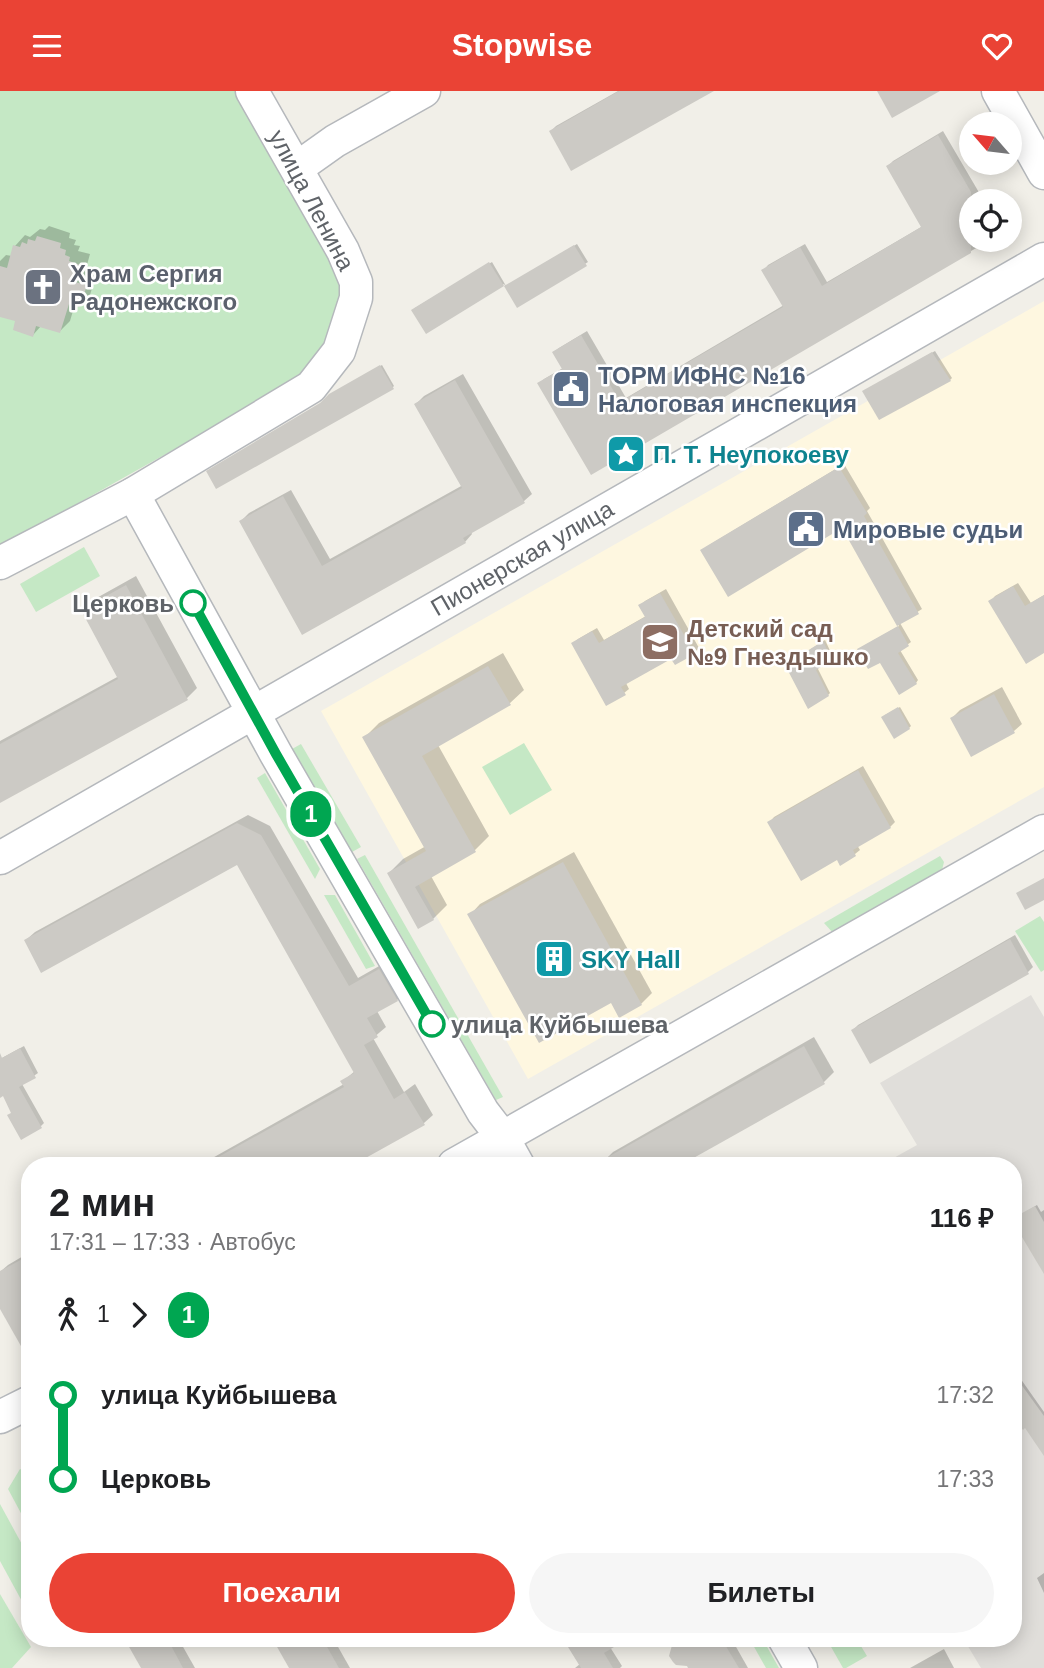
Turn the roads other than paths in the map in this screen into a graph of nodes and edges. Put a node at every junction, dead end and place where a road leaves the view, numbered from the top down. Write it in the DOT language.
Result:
graph roads {
  1 [pos="252,91"];
  2 [pos="424,91"];
  3 [pos="998,91"];
  4 [pos="297,168"];
  5 [pos="1044,173"];
  6 [pos="1044,259"];
  7 [pos="133,495"];
  8 [pos="0,563"];
  9 [pos="252,713"];
  10 [pos="1044,831"];
  11 [pos="0,858"];
  12 [pos="503,1138"];
  13 [pos="469,1157"];
  14 [pos="514,1157"];
  15 [pos="21,1406"];
  16 [pos="0,1417"];
  17 [pos="789,1647"];
  18 [pos="801,1668"];
  1 -- 4 [label="street, улица Ленина"];
  2 -- 4 [label="street"];
  3 -- 5 [label="street"];
  4 -- 7 [label="street, улица Ленина"];
  6 -- 9 [label="street, Пионерская улица"];
  7 -- 8 [label="street, улица Ленина"];
  7 -- 9 [label="street"];
  9 -- 11 [label="street, Пионерская улица"];
  9 -- 12 [label="street"];
  10 -- 12 [label="street"];
  12 -- 13 [label="street"];
  12 -- 14 [label="street"];
  15 -- 16 [label="street"];
  17 -- 18 [label="street"];
}
